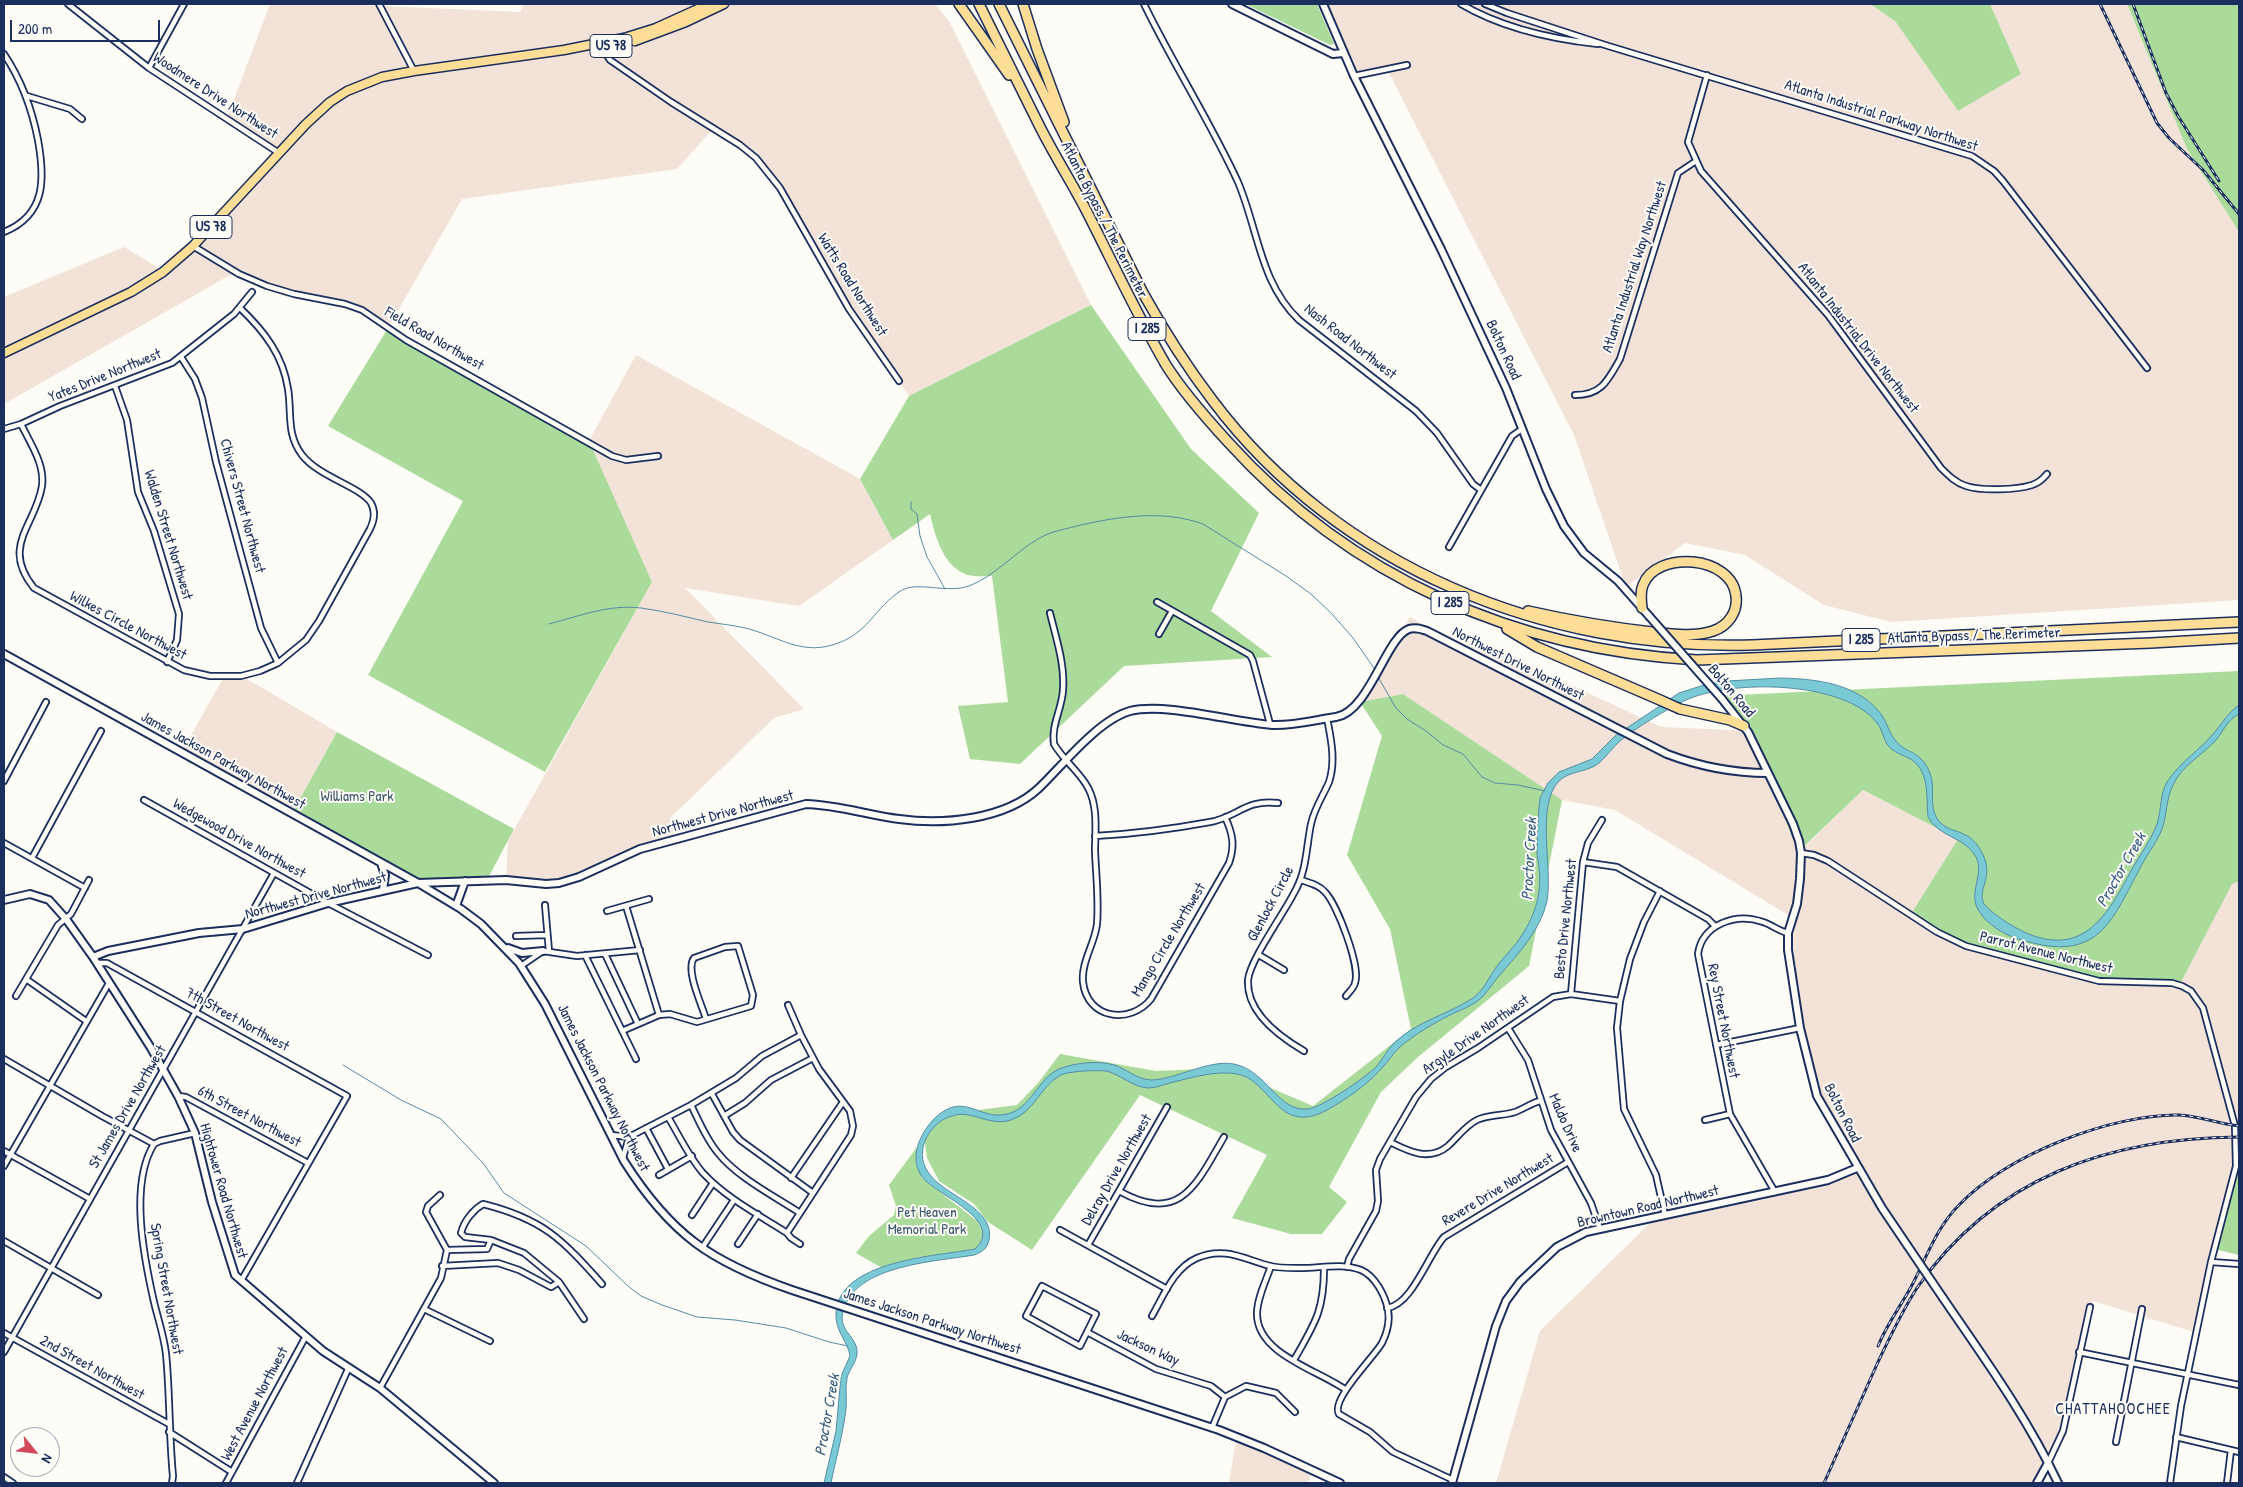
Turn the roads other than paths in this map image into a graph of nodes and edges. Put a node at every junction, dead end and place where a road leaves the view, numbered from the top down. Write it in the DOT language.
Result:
graph roads {
  1 [pos="68,4"];
  2 [pos="184,4"];
  3 [pos="379,4"];
  4 [pos="709,4"];
  5 [pos="724,4"];
  6 [pos="959,4"];
  7 [pos="979,4"];
  8 [pos="999,4"];
  9 [pos="1023,4"];
  10 [pos="1144,4"];
  11 [pos="1232,4"];
  12 [pos="1323,4"];
  13 [pos="1461,4"];
  14 [pos="1485,4"];
  15 [pos="604,45"];
  16 [pos="1605,45"];
  17 [pos="4,54"];
  18 [pos="1343,54"];
  19 [pos="1407,65"];
  20 [pos="149,68"];
  21 [pos="414,71"];
  22 [pos="1707,75"];
  23 [pos="1354,76"];
  24 [pos="26,96"];
  25 [pos="82,119"];
  26 [pos="1039,126"];
  27 [pos="279,153"];
  28 [pos="1696,161"];
  29 [pos="1080,166"];
  30 [pos="4,232"];
  31 [pos="193,246"];
  32 [pos="252,292"];
  33 [pos="240,308"];
  34 [pos="4,353"];
  35 [pos="181,357"];
  36 [pos="2148,368"];
  37 [pos="899,381"];
  38 [pos="115,386"];
  39 [pos="1575,395"];
  40 [pos="21,424"];
  41 [pos="4,429"];
  42 [pos="1522,430"];
  43 [pos="658,456"];
  44 [pos="2047,474"];
  45 [pos="1481,490"];
  46 [pos="1449,547"];
  47 [pos="1157,602"];
  48 [pos="1488,603"];
  49 [pos="1642,608"];
  50 [pos="1172,611"];
  51 [pos="1050,613"];
  52 [pos="1496,622"];
  53 [pos="2239,622"];
  54 [pos="1159,634"];
  55 [pos="2239,638"];
  56 [pos="4,654"];
  57 [pos="167,662"];
  58 [pos="278,663"];
  59 [pos="46,702"];
  60 [pos="1327,718"];
  61 [pos="1270,724"];
  62 [pos="1744,726"];
  63 [pos="101,731"];
  64 [pos="1066,760"];
  65 [pos="1768,773"];
  66 [pos="4,781"];
  67 [pos="144,800"];
  68 [pos="1278,803"];
  69 [pos="1226,817"];
  70 [pos="1602,820"];
  71 [pos="1095,836"];
  72 [pos="4,843"];
  73 [pos="1801,853"];
  74 [pos="32,858"];
  75 [pos="380,862"];
  76 [pos="1583,862"];
  77 [pos="274,873"];
  78 [pos="89,880"];
  79 [pos="1301,880"];
  80 [pos="465,881"];
  81 [pos="418,883"];
  82 [pos="85,888"];
  83 [pos="383,890"];
  84 [pos="1660,891"];
  85 [pos="4,900"];
  86 [pos="649,900"];
  87 [pos="328,903"];
  88 [pos="456,906"];
  89 [pos="545,906"];
  90 [pos="626,906"];
  91 [pos="607,911"];
  92 [pos="66,919"];
  93 [pos="1715,926"];
  94 [pos="243,929"];
  95 [pos="1788,933"];
  96 [pos="547,934"];
  97 [pos="516,936"];
  98 [pos="503,944"];
  99 [pos="640,950"];
  100 [pos="546,951"];
  101 [pos="605,954"];
  102 [pos="428,955"];
  103 [pos="584,955"];
  104 [pos="1259,955"];
  105 [pos="95,960"];
  106 [pos="521,966"];
  107 [pos="1284,970"];
  108 [pos="26,978"];
  109 [pos="109,983"];
  110 [pos="1571,994"];
  111 [pos="16,996"];
  112 [pos="1346,996"];
  113 [pos="1620,1002"];
  114 [pos="788,1005"];
  115 [pos="197,1012"];
  116 [pos="659,1015"];
  117 [pos="706,1019"];
  118 [pos="86,1021"];
  119 [pos="638,1024"];
  120 [pos="1508,1028"];
  121 [pos="1800,1028"];
  122 [pos="622,1030"];
  123 [pos="801,1035"];
  124 [pos="1716,1045"];
  125 [pos="1304,1051"];
  126 [pos="812,1058"];
  127 [pos="4,1059"];
  128 [pos="636,1059"];
  129 [pos="164,1070"];
  130 [pos="50,1085"];
  131 [pos="712,1094"];
  132 [pos="178,1096"];
  133 [pos="1540,1101"];
  134 [pos="843,1102"];
  135 [pos="691,1105"];
  136 [pos="1167,1107"];
  137 [pos="1730,1114"];
  138 [pos="724,1116"];
  139 [pos="668,1117"];
  140 [pos="1705,1120"];
  141 [pos="646,1128"];
  142 [pos="130,1130"];
  143 [pos="195,1133"];
  144 [pos="611,1135"];
  145 [pos="629,1137"];
  146 [pos="1224,1137"];
  147 [pos="1390,1142"];
  148 [pos="154,1144"];
  149 [pos="4,1151"];
  150 [pos="10,1155"];
  151 [pos="692,1156"];
  152 [pos="622,1158"];
  153 [pos="1568,1162"];
  154 [pos="308,1163"];
  155 [pos="4,1166"];
  156 [pos="1857,1168"];
  157 [pos="668,1169"];
  158 [pos="659,1175"];
  159 [pos="791,1178"];
  160 [pos="2234,1179"];
  161 [pos="713,1183"];
  162 [pos="2239,1183"];
  163 [pos="1119,1191"];
  164 [pos="1775,1192"];
  165 [pos="812,1193"];
  166 [pos="440,1195"];
  167 [pos="90,1199"];
  168 [pos="734,1200"];
  169 [pos="800,1213"];
  170 [pos="758,1214"];
  171 [pos="692,1215"];
  172 [pos="1665,1215"];
  173 [pos="1600,1229"];
  174 [pos="1060,1230"];
  175 [pos="787,1233"];
  176 [pos="491,1240"];
  177 [pos="4,1241"];
  178 [pos="738,1244"];
  179 [pos="800,1244"];
  180 [pos="1088,1245"];
  181 [pos="702,1248"];
  182 [pos="447,1250"];
  183 [pos="2211,1262"];
  184 [pos="2239,1264"];
  185 [pos="442,1266"];
  186 [pos="1271,1266"];
  187 [pos="1348,1267"];
  188 [pos="51,1268"];
  189 [pos="1324,1268"];
  190 [pos="240,1281"];
  191 [pos="559,1282"];
  192 [pos="602,1284"];
  193 [pos="1167,1289"];
  194 [pos="98,1295"];
  195 [pos="2090,1307"];
  196 [pos="1387,1308"];
  197 [pos="2142,1308"];
  198 [pos="424,1309"];
  199 [pos="1152,1316"];
  200 [pos="584,1319"];
  201 [pos="1087,1332"];
  202 [pos="4,1333"];
  203 [pos="306,1336"];
  204 [pos="12,1337"];
  205 [pos="490,1341"];
  206 [pos="4,1352"];
  207 [pos="2079,1352"];
  208 [pos="1294,1360"];
  209 [pos="2131,1364"];
  210 [pos="349,1367"];
  211 [pos="2189,1375"];
  212 [pos="2239,1385"];
  213 [pos="380,1388"];
  214 [pos="1346,1390"];
  215 [pos="1225,1397"];
  216 [pos="1295,1412"];
  217 [pos="168,1424"];
  218 [pos="1212,1428"];
  219 [pos="169,1432"];
  220 [pos="2176,1437"];
  221 [pos="2116,1442"];
  222 [pos="2231,1450"];
  223 [pos="2239,1452"];
  224 [pos="2048,1463"];
  225 [pos="232,1472"];
  226 [pos="4,1477"];
  227 [pos="1452,1481"];
  228 [pos="13,1483"];
  229 [pos="172,1483"];
  230 [pos="226,1483"];
  231 [pos="297,1483"];
  232 [pos="494,1483"];
  233 [pos="1340,1483"];
  234 [pos="2037,1483"];
  235 [pos="2058,1483"];
  236 [pos="2170,1483"];
  237 [pos="2227,1483"];
  1 -- 20 [label="street, Woodmere Drive Northwest"];
  2 -- 20 [label="street"];
  3 -- 21 [label="street"];
  4 -- 15 [label="main road, US 78"];
  5 -- 15 [label="main road, US 78"];
  6 -- 26 [label="highway"];
  7 -- 26 [label="highway, Atlanta Bypass / The Perimeter / I 285"];
  8 -- 29 [label="highway, Atlanta Bypass / The Perimeter / I 285"];
  9 -- 29 [label="highway"];
  10 -- 45 [label="street, Nash Road Northwest"];
  11 -- 18 [label="main road"];
  12 -- 18 [label="main road, Bolton Road"];
  13 -- 16 [label="street, Atlanta Industrial Parkway Northwest"];
  14 -- 16 [label="street, Atlanta Industrial Parkway Northwest"];
  15 -- 21 [label="main road, US 78"];
  15 -- 37 [label="street, Watts Road Northwest"];
  16 -- 22 [label="street, Atlanta Industrial Parkway Northwest"];
  17 -- 24 [label="street"];
  18 -- 23 [label="main road, Bolton Road"];
  19 -- 23 [label="street"];
  20 -- 27 [label="street, Woodmere Drive Northwest"];
  21 -- 27 [label="main road, US 78"];
  22 -- 28 [label="street, Atlanta Industrial Drive Northwest"];
  22 -- 36 [label="street, Atlanta Industrial Parkway Northwest"];
  23 -- 42 [label="main road, Bolton Road"];
  24 -- 25 [label="street"];
  24 -- 30 [label="street"];
  26 -- 52 [label="highway, Atlanta Bypass / The Perimeter / I 285"];
  27 -- 31 [label="main road, US 78"];
  28 -- 39 [label="street, Atlanta Industrial Way Northwest"];
  28 -- 44 [label="street, Atlanta Industrial Drive Northwest"];
  29 -- 48 [label="highway, Atlanta Bypass / The Perimeter / I 285"];
  31 -- 34 [label="main road, US 78"];
  31 -- 43 [label="street, Field Road Northwest"];
  32 -- 33 [label="street, Yates Drive Northwest"];
  33 -- 35 [label="street, Yates Drive Northwest"];
  33 -- 58 [label="street, Wilkes Circle Northwest"];
  35 -- 38 [label="street, Yates Drive Northwest"];
  35 -- 58 [label="street, Chivers Street Northwest"];
  38 -- 40 [label="street, Yates Drive Northwest"];
  38 -- 57 [label="street, Walden Street Northwest"];
  40 -- 41 [label="street, Yates Drive Northwest"];
  40 -- 57 [label="street, Wilkes Circle Northwest"];
  42 -- 45 [label="street"];
  42 -- 49 [label="main road, Bolton Road"];
  45 -- 46 [label="street"];
  47 -- 50 [label="street"];
  48 -- 49 [label="highway"];
  48 -- 53 [label="highway, Atlanta Bypass / The Perimeter / I 285"];
  49 -- 62 [label="main road, Bolton Road, bridge"];
  50 -- 54 [label="street"];
  50 -- 61 [label="street"];
  51 -- 64 [label="street, Mango Circle Northwest"];
  52 -- 55 [label="highway, Atlanta Bypass / The Perimeter / I 285"];
  52 -- 62 [label="highway"];
  56 -- 75 [label="main road, James Jackson Parkway Northwest"];
  57 -- 58 [label="street, Wilkes Circle Northwest"];
  59 -- 66 [label="street"];
  60 -- 61 [label="main road, Northwest Drive Northwest"];
  60 -- 65 [label="main road, Northwest Drive Northwest"];
  60 -- 79 [label="street, Glenlock Circle"];
  61 -- 64 [label="main road, Northwest Drive Northwest"];
  62 -- 65 [label="main road, Bolton Road"];
  63 -- 74 [label="street"];
  64 -- 71 [label="street, Mango Circle Northwest"];
  64 -- 80 [label="main road, Northwest Drive Northwest"];
  65 -- 73 [label="main road, Bolton Road"];
  67 -- 77 [label="street, Wedgewood Drive Northwest"];
  68 -- 69 [label="street"];
  69 -- 71 [label="street"];
  69 -- 71 [label="street, Mango Circle Northwest"];
  70 -- 76 [label="street, Besto Drive Northwest"];
  72 -- 74 [label="street"];
  73 -- 95 [label="main road, Bolton Road"];
  73 -- 160 [label="street, Parrot Avenue Northwest"];
  74 -- 82 [label="street"];
  75 -- 81 [label="main road, James Jackson Parkway Northwest"];
  75 -- 83 [label="main road"];
  76 -- 84 [label="street"];
  76 -- 110 [label="street, Besto Drive Northwest"];
  77 -- 87 [label="street, Wedgewood Drive Northwest"];
  77 -- 94 [label="street, St James Drive Northwest"];
  78 -- 82 [label="street"];
  79 -- 104 [label="street, Glenlock Circle"];
  79 -- 112 [label="street"];
  80 -- 81 [label="main road, Northwest Drive Northwest"];
  80 -- 88 [label="main road"];
  81 -- 83 [label="main road, Northwest Drive Northwest"];
  81 -- 88 [label="main road, James Jackson Parkway Northwest"];
  82 -- 92 [label="street"];
  83 -- 87 [label="main road, Northwest Drive Northwest"];
  84 -- 93 [label="street"];
  84 -- 113 [label="street"];
  85 -- 92 [label="main road, Hightower Road Northwest"];
  86 -- 90 [label="street"];
  87 -- 94 [label="main road, Northwest Drive Northwest"];
  87 -- 102 [label="street, Wedgewood Drive Northwest"];
  88 -- 98 [label="main road, James Jackson Parkway Northwest"];
  89 -- 96 [label="street"];
  90 -- 91 [label="street"];
  90 -- 99 [label="street"];
  92 -- 105 [label="main road, Hightower Road Northwest"];
  92 -- 108 [label="street"];
  93 -- 95 [label="street"];
  93 -- 124 [label="street, Rey Street Northwest"];
  94 -- 105 [label="main road, Northwest Drive Northwest"];
  94 -- 115 [label="street, St James Drive Northwest"];
  95 -- 121 [label="main road, Bolton Road"];
  96 -- 97 [label="street"];
  96 -- 100 [label="street"];
  98 -- 100 [label="main road"];
  98 -- 106 [label="main road, James Jackson Parkway Northwest"];
  99 -- 101 [label="street"];
  99 -- 116 [label="street"];
  100 -- 103 [label="street"];
  100 -- 106 [label="street"];
  101 -- 103 [label="street"];
  101 -- 119 [label="street"];
  103 -- 122 [label="street"];
  104 -- 107 [label="street"];
  104 -- 125 [label="street, Glenlock Circle"];
  105 -- 109 [label="main road, Hightower Road Northwest"];
  105 -- 115 [label="street, 7th Street Northwest"];
  106 -- 144 [label="main road, James Jackson Parkway Northwest"];
  108 -- 111 [label="street"];
  108 -- 118 [label="street"];
  109 -- 118 [label="street"];
  109 -- 129 [label="main road, Hightower Road Northwest"];
  110 -- 113 [label="street, Argyle Drive Northwest"];
  110 -- 120 [label="street, Argyle Drive Northwest"];
  113 -- 172 [label="street"];
  114 -- 123 [label="street"];
  115 -- 129 [label="street, St James Drive Northwest"];
  115 -- 154 [label="street, 7th Street Northwest"];
  116 -- 117 [label="street"];
  116 -- 119 [label="street"];
  117 -- 117 [label="street"];
  118 -- 130 [label="street"];
  119 -- 122 [label="street"];
  120 -- 133 [label="street, Maldo Drive"];
  120 -- 147 [label="street, Argyle Drive Northwest"];
  121 -- 124 [label="street"];
  121 -- 156 [label="main road, Bolton Road"];
  122 -- 128 [label="street"];
  123 -- 126 [label="street"];
  123 -- 131 [label="street"];
  124 -- 137 [label="street, Rey Street Northwest"];
  126 -- 134 [label="street"];
  126 -- 138 [label="street"];
  127 -- 130 [label="street"];
  129 -- 132 [label="main road, Hightower Road Northwest"];
  129 -- 142 [label="street, St James Drive Northwest"];
  130 -- 142 [label="street"];
  130 -- 150 [label="street"];
  131 -- 135 [label="street"];
  131 -- 138 [label="street"];
  132 -- 143 [label="main road, Hightower Road Northwest"];
  132 -- 154 [label="street, 6th Street Northwest"];
  133 -- 147 [label="street"];
  133 -- 153 [label="street, Maldo Drive"];
  134 -- 159 [label="street"];
  134 -- 165 [label="street"];
  135 -- 139 [label="street"];
  135 -- 169 [label="street"];
  136 -- 163 [label="street, Delray Drive Northwest"];
  137 -- 140 [label="street"];
  137 -- 164 [label="street, Rey Street Northwest"];
  138 -- 159 [label="street"];
  139 -- 141 [label="street"];
  139 -- 151 [label="street"];
  141 -- 145 [label="street"];
  141 -- 157 [label="street, James Jackson Parkway Northwest"];
  142 -- 148 [label="street"];
  142 -- 167 [label="street, St James Drive Northwest"];
  143 -- 148 [label="street"];
  143 -- 190 [label="main road, Hightower Road Northwest"];
  144 -- 145 [label="street"];
  144 -- 152 [label="main road, James Jackson Parkway Northwest"];
  145 -- 152 [label="street"];
  146 -- 163 [label="street"];
  147 -- 187 [label="street, Argyle Drive Northwest"];
  148 -- 217 [label="street, Spring Street Northwest"];
  149 -- 150 [label="street"];
  150 -- 155 [label="street"];
  150 -- 167 [label="street"];
  151 -- 157 [label="street"];
  151 -- 161 [label="street"];
  152 -- 181 [label="main road, James Jackson Parkway Northwest"];
  153 -- 173 [label="street, Maldo Drive"];
  153 -- 196 [label="street, Revere Drive Northwest"];
  154 -- 190 [label="street"];
  156 -- 164 [label="main road, Browntown Road Northwest"];
  156 -- 224 [label="main road, Bolton Road, bridge"];
  157 -- 158 [label="street"];
  159 -- 165 [label="street"];
  160 -- 162 [label="street"];
  160 -- 183 [label="street, Parrot Avenue Northwest"];
  161 -- 168 [label="street"];
  161 -- 171 [label="street"];
  163 -- 180 [label="street, Delray Drive Northwest"];
  164 -- 172 [label="main road, Browntown Road Northwest"];
  165 -- 169 [label="street"];
  166 -- 182 [label="street"];
  167 -- 188 [label="street, St James Drive Northwest"];
  168 -- 170 [label="street"];
  168 -- 181 [label="street"];
  169 -- 175 [label="street"];
  170 -- 175 [label="street"];
  170 -- 178 [label="street"];
  172 -- 173 [label="main road, Browntown Road Northwest"];
  173 -- 227 [label="main road, Browntown Road Northwest"];
  174 -- 180 [label="street"];
  175 -- 179 [label="street"];
  176 -- 182 [label="street"];
  176 -- 191 [label="street"];
  176 -- 192 [label="street"];
  177 -- 188 [label="street"];
  180 -- 193 [label="street"];
  181 -- 218 [label="main road, James Jackson Parkway Northwest"];
  182 -- 185 [label="street"];
  183 -- 184 [label="street"];
  183 -- 211 [label="street, Parrot Avenue Northwest"];
  185 -- 191 [label="street"];
  185 -- 198 [label="street"];
  186 -- 189 [label="street"];
  186 -- 193 [label="street"];
  186 -- 208 [label="street"];
  187 -- 189 [label="street"];
  187 -- 196 [label="street"];
  188 -- 194 [label="street"];
  188 -- 204 [label="street, St James Drive Northwest"];
  189 -- 208 [label="street"];
  190 -- 203 [label="main road, Hightower Road Northwest"];
  191 -- 200 [label="street"];
  193 -- 199 [label="street"];
  195 -- 207 [label="street"];
  196 -- 214 [label="street"];
  197 -- 209 [label="street"];
  198 -- 205 [label="street"];
  198 -- 213 [label="street"];
  201 -- 201 [label="street"];
  201 -- 215 [label="street, Jackson Way"];
  202 -- 204 [label="street, 2nd Street Northwest"];
  203 -- 210 [label="main road, Hightower Road Northwest"];
  203 -- 225 [label="street, West Avenue Northwest"];
  204 -- 206 [label="street, St James Drive Northwest"];
  204 -- 217 [label="street, 2nd Street Northwest"];
  207 -- 209 [label="street"];
  207 -- 224 [label="street"];
  208 -- 214 [label="street"];
  209 -- 211 [label="street"];
  209 -- 221 [label="street"];
  210 -- 213 [label="main road, Hightower Road Northwest"];
  210 -- 231 [label="street"];
  211 -- 212 [label="street"];
  211 -- 220 [label="street, Parrot Avenue Northwest"];
  213 -- 232 [label="main road, Hightower Road Northwest"];
  214 -- 227 [label="street"];
  215 -- 216 [label="street"];
  215 -- 218 [label="street"];
  217 -- 219 [label="street, Spring Street Northwest"];
  218 -- 233 [label="main road, James Jackson Parkway Northwest"];
  219 -- 225 [label="street"];
  219 -- 229 [label="street, Spring Street Northwest"];
  220 -- 222 [label="street"];
  220 -- 236 [label="street, Parrot Avenue Northwest"];
  222 -- 223 [label="street"];
  222 -- 237 [label="street"];
  224 -- 234 [label="main road"];
  224 -- 235 [label="main road, Bolton Road"];
  225 -- 230 [label="street, West Avenue Northwest"];
  226 -- 228 [label="street"];
}
